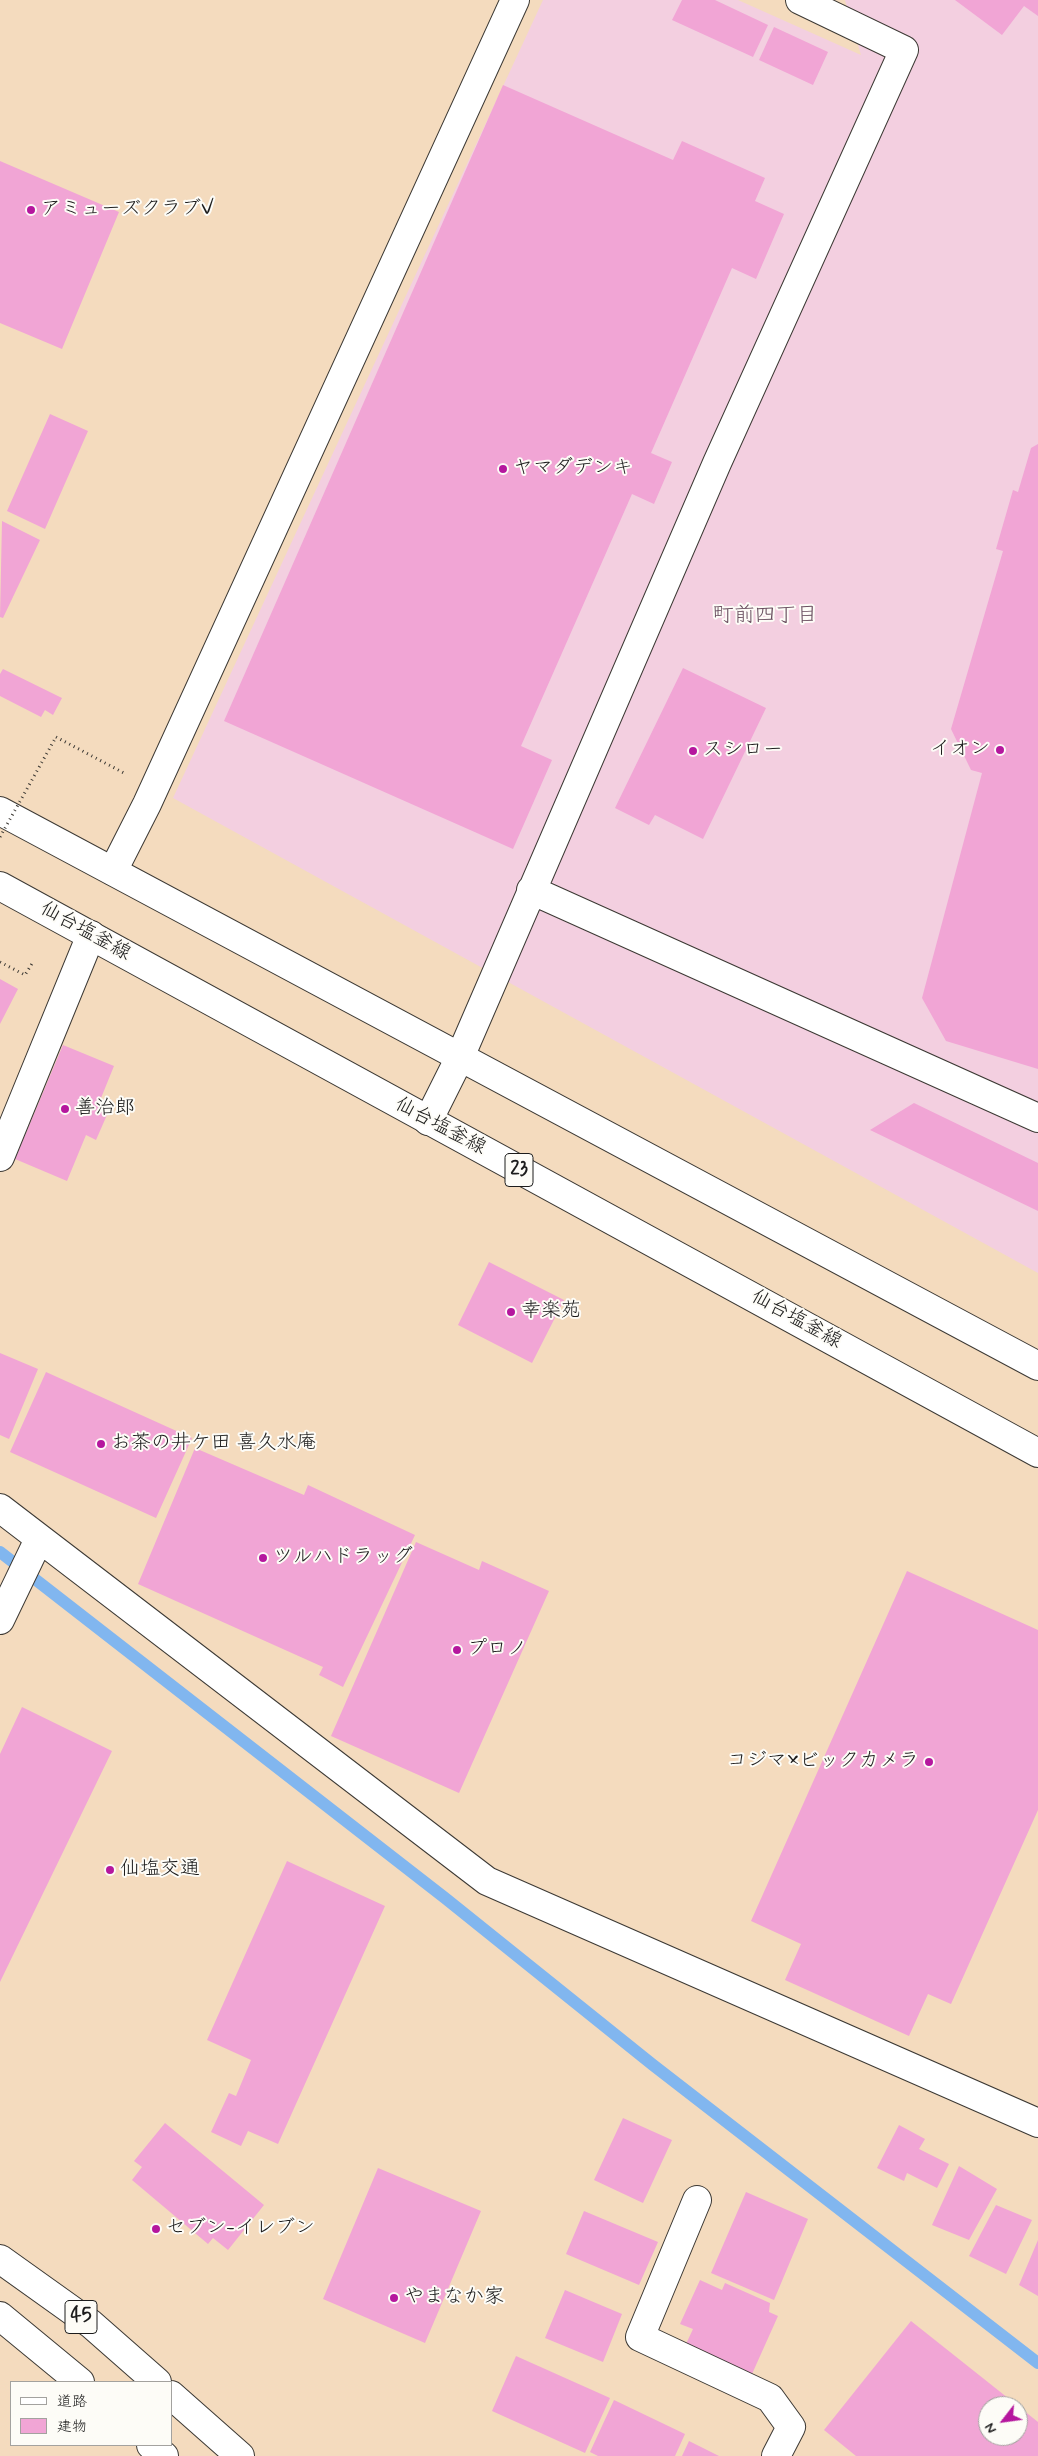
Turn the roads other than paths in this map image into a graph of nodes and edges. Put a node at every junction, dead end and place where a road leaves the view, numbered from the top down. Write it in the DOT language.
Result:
graph roads {
  1 [pos="515,0"];
  2 [pos="800,0"];
  3 [pos="0,811"];
  4 [pos="113,872"];
  5 [pos="0,886"];
  6 [pos="531,890"];
  7 [pos="92,935"];
  8 [pos="460,1057"];
  9 [pos="1038,1118"];
  10 [pos="428,1121"];
  11 [pos="0,1157"];
  12 [pos="1038,1366"];
  13 [pos="1038,1453"];
  14 [pos="0,1508"];
  15 [pos="36,1547"];
  16 [pos="0,1620"];
  17 [pos="1038,2123"];
  18 [pos="696,2200"];
  19 [pos="0,2259"];
  20 [pos="0,2316"];
  21 [pos="79,2381"];
  22 [pos="156,2381"];
  23 [pos="172,2396"];
  24 [pos="152,2446"];
  25 [pos="164,2456"];
  26 [pos="240,2456"];
  27 [pos="776,2456"];
  1 -- 4 [label="main road"];
  2 -- 6 [label="main road"];
  3 -- 4 [label="main road"];
  4 -- 8 [label="main road"];
  5 -- 7 [label="main road, 仙台塩釜線 / 23"];
  6 -- 8 [label="main road"];
  6 -- 9 [label="main road"];
  7 -- 10 [label="main road, 仙台塩釜線 / 23"];
  7 -- 11 [label="main road"];
  8 -- 10 [label="main road"];
  8 -- 12 [label="main road"];
  10 -- 13 [label="main road, 仙台塩釜線 / 23"];
  14 -- 15 [label="main road"];
  15 -- 16 [label="main road"];
  15 -- 17 [label="main road"];
  18 -- 27 [label="main road"];
  19 -- 22 [label="main road, 45"];
  20 -- 21 [label="main road, 45"];
  23 -- 26 [label="main road"];
  24 -- 25 [label="main road"];
}
